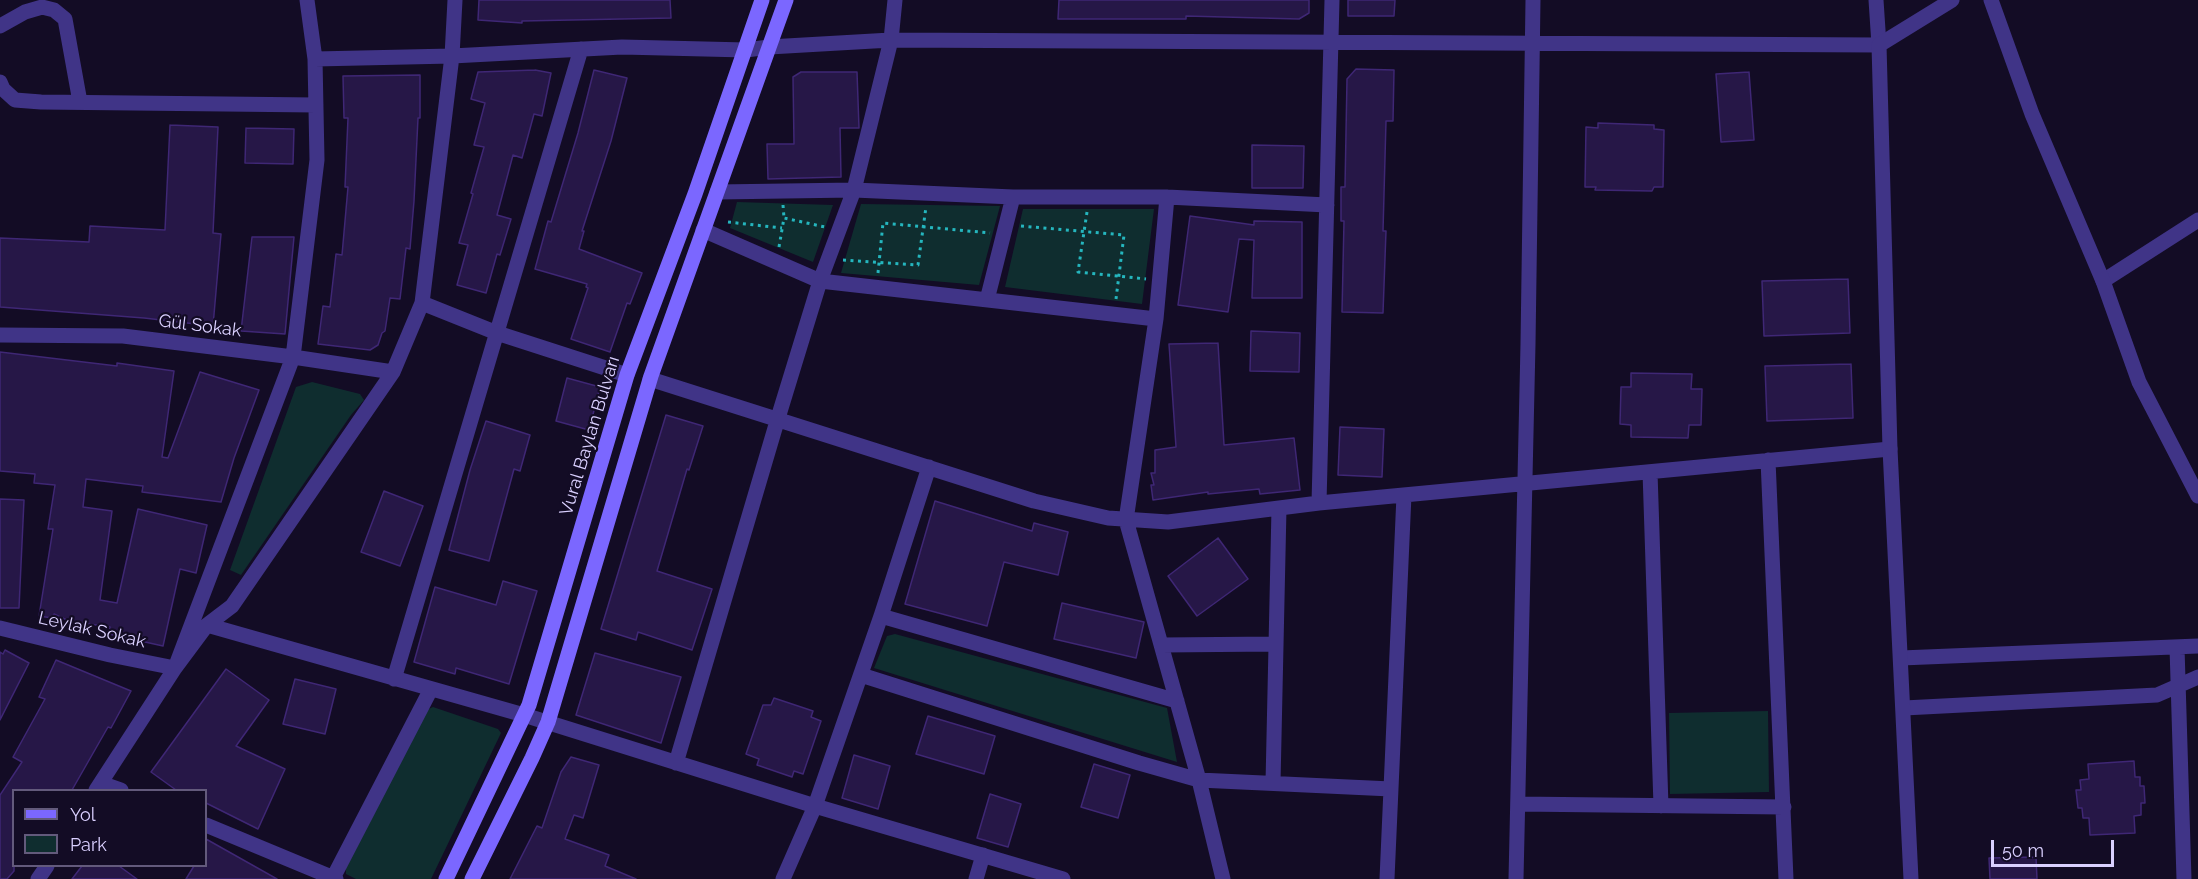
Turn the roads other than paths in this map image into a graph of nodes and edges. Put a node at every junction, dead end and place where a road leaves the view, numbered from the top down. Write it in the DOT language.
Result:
graph roads {
  1 [pos="307,0"];
  2 [pos="455,0"];
  3 [pos="762,0"];
  4 [pos="786,0"];
  5 [pos="895,0"];
  6 [pos="1332,0"];
  7 [pos="1533,0"];
  8 [pos="1876,0"];
  9 [pos="1952,0"];
  10 [pos="1991,0"];
  11 [pos="0,26"];
  12 [pos="891,40"];
  13 [pos="1331,42"];
  14 [pos="1532,43"];
  15 [pos="1879,45"];
  16 [pos="769,46"];
  17 [pos="581,49"];
  18 [pos="746,50"];
  19 [pos="452,56"];
  20 [pos="315,59"];
  21 [pos="0,82"];
  22 [pos="80,102"];
  23 [pos="316,105"];
  24 [pos="854,190"];
  25 [pos="717,192"];
  26 [pos="1013,197"];
  27 [pos="1167,197"];
  28 [pos="1327,205"];
  29 [pos="2198,220"];
  30 [pos="703,230"];
  31 [pos="820,281"];
  32 [pos="2103,281"];
  33 [pos="987,300"];
  34 [pos="422,303"];
  35 [pos="1156,319"];
  36 [pos="497,333"];
  37 [pos="0,335"];
  38 [pos="293,357"];
  39 [pos="393,372"];
  40 [pos="627,375"];
  41 [pos="650,379"];
  42 [pos="778,418"];
  43 [pos="1890,449"];
  44 [pos="1768,460"];
  45 [pos="929,467"];
  46 [pos="1650,472"];
  47 [pos="1524,484"];
  48 [pos="1404,495"];
  49 [pos="2198,496"];
  50 [pos="1319,503"];
  51 [pos="1279,508"];
  52 [pos="1126,520"];
  53 [pos="881,616"];
  54 [pos="207,625"];
  55 [pos="0,628"];
  56 [pos="1276,644"];
  57 [pos="1161,645"];
  58 [pos="2198,646"];
  59 [pos="2177,647"];
  60 [pos="1901,658"];
  61 [pos="175,669"];
  62 [pos="861,675"];
  63 [pos="2198,677"];
  64 [pos="394,679"];
  65 [pos="2177,686"];
  66 [pos="431,689"];
  67 [pos="1177,701"];
  68 [pos="1904,708"];
  69 [pos="524,715"];
  70 [pos="548,722"];
  71 [pos="676,763"];
  72 [pos="1199,780"];
  73 [pos="1274,783"];
  74 [pos="99,787"];
  75 [pos="1391,789"];
  76 [pos="1518,804"];
  77 [pos="815,806"];
  78 [pos="1661,806"];
  79 [pos="1784,807"];
  80 [pos="207,825"];
  81 [pos="983,855"];
  82 [pos="334,878"];
  83 [pos="446,879"];
  84 [pos="472,879"];
  85 [pos="783,879"];
  86 [pos="976,879"];
  87 [pos="1063,879"];
  88 [pos="1222,879"];
  89 [pos="1387,879"];
  90 [pos="1516,879"];
  91 [pos="1786,879"];
  92 [pos="1911,879"];
  93 [pos="2184,879"];
  1 -- 20 [label="street"];
  2 -- 19 [label="street"];
  3 -- 18 [label="main road, Vural Baylan Bulvarı"];
  4 -- 16 [label="main road"];
  5 -- 12 [label="street"];
  6 -- 13 [label="street"];
  7 -- 14 [label="street"];
  8 -- 15 [label="street"];
  9 -- 15 [label="street"];
  10 -- 32 [label="street"];
  11 -- 22 [label="street"];
  12 -- 13 [label="street"];
  12 -- 16 [label="street"];
  12 -- 24 [label="street"];
  13 -- 14 [label="street"];
  13 -- 28 [label="street"];
  14 -- 15 [label="street"];
  14 -- 47 [label="street"];
  15 -- 43 [label="street"];
  16 -- 18 [label="street"];
  16 -- 25 [label="main road"];
  17 -- 18 [label="street"];
  17 -- 19 [label="street"];
  17 -- 36 [label="street"];
  18 -- 40 [label="main road, Vural Baylan Bulvarı"];
  19 -- 20 [label="street"];
  19 -- 34 [label="street"];
  20 -- 23 [label="street"];
  21 -- 22 [label="street"];
  22 -- 23 [label="street"];
  23 -- 38 [label="street"];
  24 -- 25 [label="street"];
  24 -- 26 [label="street"];
  24 -- 31 [label="street"];
  25 -- 30 [label="main road"];
  26 -- 27 [label="street"];
  26 -- 33 [label="street"];
  27 -- 28 [label="street"];
  27 -- 35 [label="street"];
  28 -- 50 [label="street"];
  29 -- 32 [label="street"];
  30 -- 31 [label="street"];
  30 -- 41 [label="main road"];
  31 -- 33 [label="street"];
  31 -- 42 [label="street"];
  32 -- 49 [label="street"];
  33 -- 35 [label="street"];
  34 -- 36 [label="street"];
  34 -- 39 [label="street"];
  35 -- 52 [label="street"];
  36 -- 40 [label="street"];
  36 -- 64 [label="street"];
  37 -- 38 [label="street, Gül Sokak"];
  38 -- 39 [label="street, Gül Sokak"];
  38 -- 61 [label="street"];
  39 -- 54 [label="street"];
  40 -- 69 [label="main road, Vural Baylan Bulvarı"];
  41 -- 42 [label="street"];
  41 -- 70 [label="main road"];
  42 -- 45 [label="street"];
  42 -- 71 [label="street"];
  43 -- 44 [label="street"];
  43 -- 60 [label="street"];
  44 -- 46 [label="street"];
  44 -- 79 [label="street"];
  45 -- 52 [label="street"];
  45 -- 53 [label="street"];
  46 -- 47 [label="street"];
  46 -- 78 [label="street"];
  47 -- 48 [label="street"];
  47 -- 76 [label="street"];
  48 -- 50 [label="street"];
  48 -- 75 [label="street"];
  50 -- 51 [label="street"];
  51 -- 52 [label="street"];
  51 -- 56 [label="street"];
  52 -- 57 [label="street"];
  53 -- 62 [label="street"];
  53 -- 67 [label="street"];
  54 -- 61 [label="street"];
  54 -- 64 [label="street"];
  55 -- 61 [label="street, Leylak Sokak"];
  56 -- 57 [label="street"];
  56 -- 73 [label="street"];
  57 -- 67 [label="street"];
  58 -- 59 [label="street"];
  59 -- 60 [label="street"];
  59 -- 65 [label="street"];
  60 -- 68 [label="street"];
  61 -- 74 [label="street"];
  62 -- 72 [label="street"];
  62 -- 77 [label="street"];
  63 -- 65 [label="street"];
  64 -- 66 [label="street"];
  65 -- 68 [label="street"];
  65 -- 93 [label="street"];
  66 -- 69 [label="street"];
  66 -- 82 [label="street"];
  67 -- 72 [label="street"];
  68 -- 92 [label="street"];
  69 -- 70 [label="street"];
  69 -- 83 [label="main road, Vural Baylan Bulvarı"];
  70 -- 71 [label="street"];
  70 -- 84 [label="main road"];
  71 -- 77 [label="street"];
  72 -- 73 [label="street"];
  72 -- 88 [label="street"];
  73 -- 75 [label="street"];
  75 -- 89 [label="street"];
  76 -- 78 [label="street"];
  76 -- 90 [label="street"];
  77 -- 81 [label="street"];
  77 -- 85 [label="street"];
  78 -- 79 [label="street"];
  79 -- 91 [label="street"];
  80 -- 82 [label="street"];
  81 -- 86 [label="street"];
  81 -- 87 [label="street"];
}
